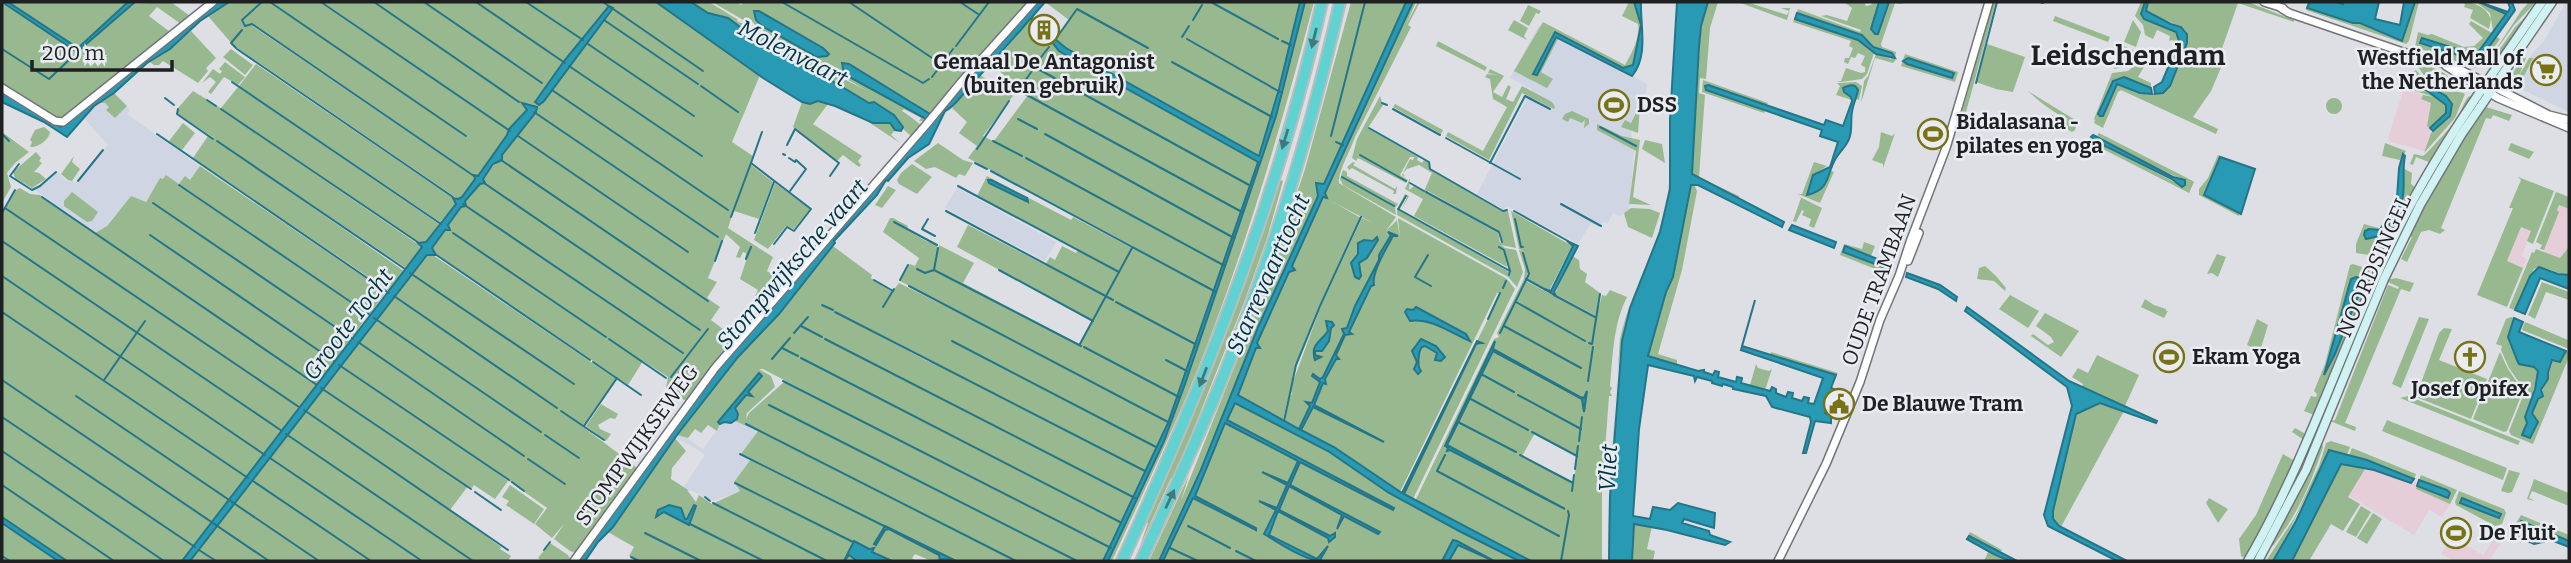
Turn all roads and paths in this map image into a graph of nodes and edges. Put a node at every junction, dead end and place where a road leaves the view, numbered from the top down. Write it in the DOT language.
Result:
graph roads {
  1 [pos="212,2"];
  2 [pos="1033,2"];
  3 [pos="1322,2"];
  4 [pos="1340,2"];
  5 [pos="1991,2"];
  6 [pos="2264,2"];
  7 [pos="2542,2"];
  8 [pos="2552,2"];
  9 [pos="2,88"];
  10 [pos="2488,88"];
  11 [pos="2569,120"];
  12 [pos="2569,128"];
  13 [pos="2386,266"];
  14 [pos="574,561"];
  15 [pos="1122,561"];
  16 [pos="1141,561"];
  17 [pos="1780,561"];
  18 [pos="2248,561"];
  19 [pos="2258,561"];
  1 -- 9 [label="street"];
  2 -- 14 [label="street, STOMPWIJKSEWEG"];
  3 -- 15 [label="highway, one-way"];
  16 -- 4 [label="highway, one-way"];
  5 -- 17 [label="street, OUDE TRAMBAAN"];
  6 -- 10 [label="street"];
  7 -- 10 [label="main road, NOORDSINGEL"];
  8 -- 10 [label="main road, NOORDSINGEL"];
  10 -- 11 [label="street"];
  10 -- 12 [label="street"];
  10 -- 13 [label="main road, NOORDSINGEL"];
  13 -- 18 [label="main road, NOORDSINGEL"];
  13 -- 19 [label="main road, NOORDSINGEL"];
}
